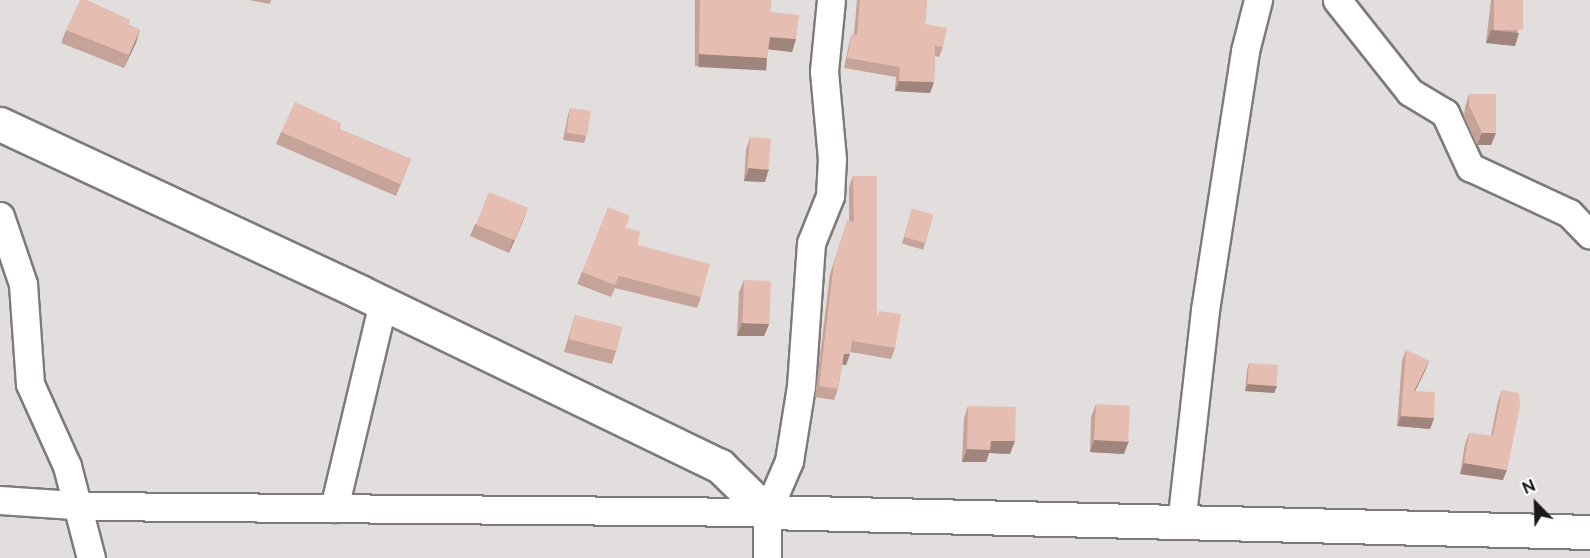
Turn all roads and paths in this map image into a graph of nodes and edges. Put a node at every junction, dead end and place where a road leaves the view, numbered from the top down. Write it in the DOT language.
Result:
graph roads {
  1 [pos="831,0"];
  2 [pos="1257,0"];
  3 [pos="1337,0"];
  4 [pos="0,124"];
  5 [pos="0,216"];
  6 [pos="1590,235"];
  7 [pos="383,303"];
  8 [pos="0,500"];
  9 [pos="77,506"];
  10 [pos="334,508"];
  11 [pos="767,512"];
  12 [pos="1181,524"];
  13 [pos="1590,532"];
  14 [pos="91,558"];
  15 [pos="767,558"];
  1 -- 11 [label="street"];
  2 -- 12 [label="street"];
  3 -- 6 [label="street"];
  4 -- 7 [label="street"];
  5 -- 9 [label="street"];
  7 -- 10 [label="street"];
  7 -- 11 [label="street"];
  8 -- 9 [label="street"];
  9 -- 10 [label="street"];
  9 -- 14 [label="street"];
  10 -- 11 [label="street"];
  11 -- 12 [label="street"];
  11 -- 15 [label="street"];
  12 -- 13 [label="street"];
}
